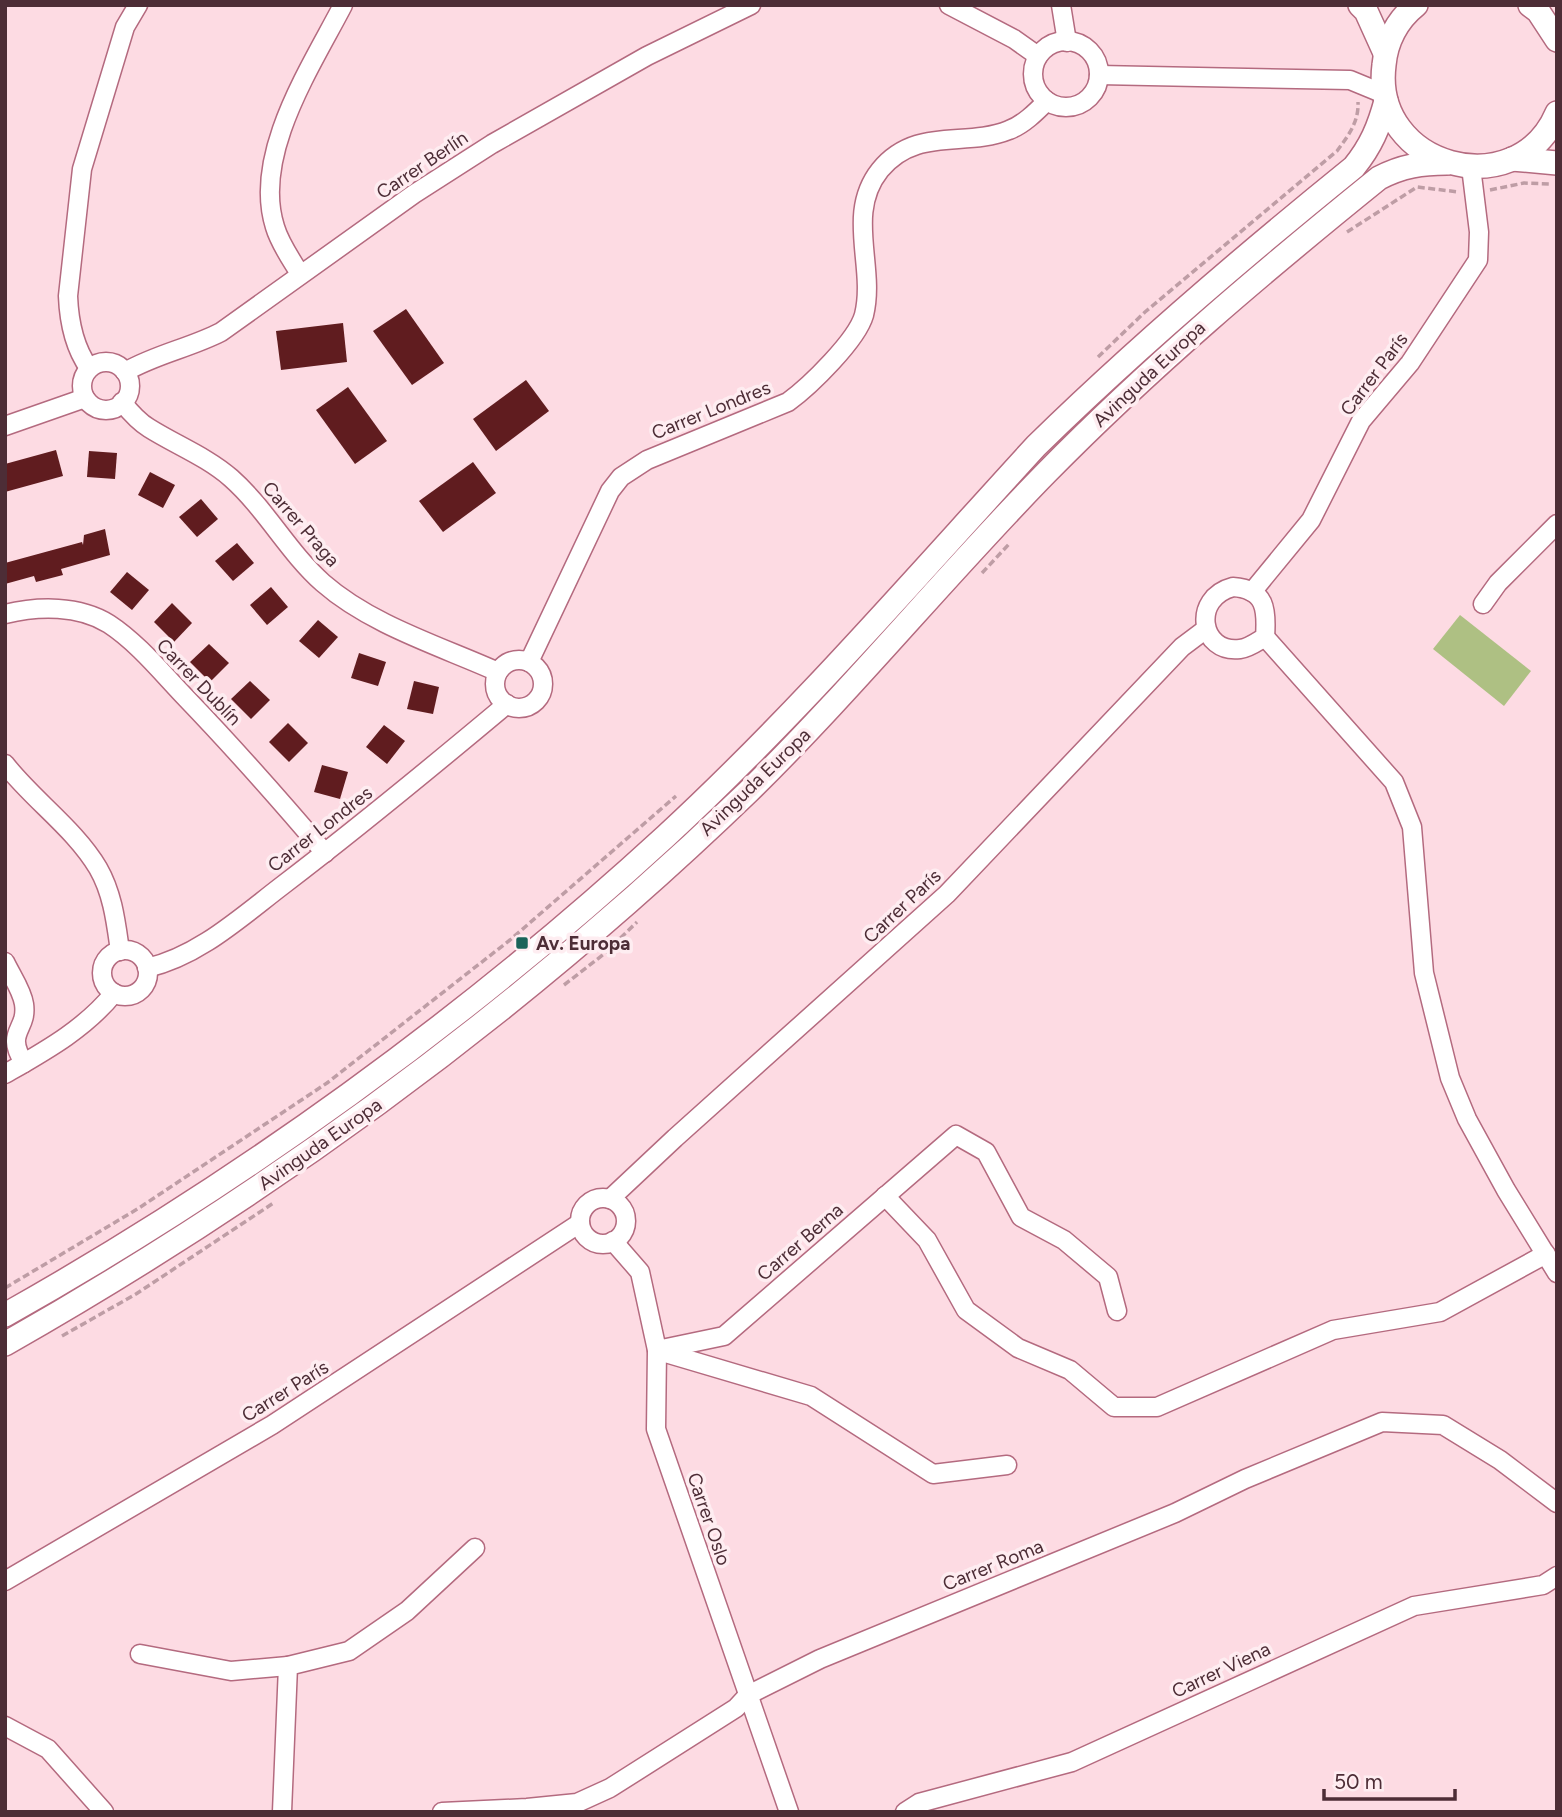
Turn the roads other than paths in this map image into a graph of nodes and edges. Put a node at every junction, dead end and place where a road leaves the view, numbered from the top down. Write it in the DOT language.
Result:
graph roads {
  1 [pos="138,5"];
  2 [pos="343,5"];
  3 [pos="751,5"];
  4 [pos="949,5"];
  5 [pos="1061,5"];
  6 [pos="1360,5"];
  7 [pos="1416,5"];
  8 [pos="1530,5"];
  9 [pos="1557,40"];
  10 [pos="1067,42"];
  11 [pos="1385,53"];
  12 [pos="1038,56"];
  13 [pos="1099,75"];
  14 [pos="1385,97"];
  15 [pos="1046,101"];
  16 [pos="1557,113"];
  17 [pos="1512,159"];
  18 [pos="1447,163"];
  19 [pos="1557,163"];
  20 [pos="1471,167"];
  21 [pos="300,274"];
  22 [pos="89,368"];
  23 [pos="125,372"];
  24 [pos="85,398"];
  25 [pos="122,402"];
  26 [pos="5,426"];
  27 [pos="1557,524"];
  28 [pos="1252,592"];
  29 [pos="1483,604"];
  30 [pos="5,614"];
  31 [pos="1206,629"];
  32 [pos="1265,637"];
  33 [pos="530,662"];
  34 [pos="498,672"];
  35 [pos="507,704"];
  36 [pos="761,743"];
  37 [pos="779,760"];
  38 [pos="5,764"];
  39 [pos="326,853"];
  40 [pos="120,951"];
  41 [pos="5,962"];
  42 [pos="147,968"];
  43 [pos="114,993"];
  44 [pos="24,1063"];
  45 [pos="5,1074"];
  46 [pos="886,1196"];
  47 [pos="610,1199"];
  48 [pos="580,1223"];
  49 [pos="613,1241"];
  50 [pos="1546,1254"];
  51 [pos="1557,1273"];
  52 [pos="1117,1311"];
  53 [pos="5,1315"];
  54 [pos="5,1343"];
  55 [pos="657,1350"];
  56 [pos="1007,1465"];
  57 [pos="1557,1503"];
  58 [pos="475,1548"];
  59 [pos="1557,1576"];
  60 [pos="5,1581"];
  61 [pos="139,1654"];
  62 [pos="288,1666"];
  63 [pos="748,1695"];
  64 [pos="5,1726"];
  65 [pos="104,1812"];
  66 [pos="282,1812"];
  67 [pos="442,1812"];
  68 [pos="789,1812"];
  69 [pos="905,1812"];
  1 -- 22 [label="street"];
  2 -- 21 [label="street"];
  3 -- 21 [label="street, Carrer Berlín"];
  4 -- 12 [label="street"];
  5 -- 10 [label="street"];
  6 -- 11 [label="main road"];
  7 -- 11 [label="main road"];
  8 -- 9 [label="main road"];
  10 -- 12 [label="street"];
  10 -- 13 [label="street"];
  11 -- 14 [label="main road"];
  12 -- 15 [label="street"];
  13 -- 14 [label="street"];
  13 -- 15 [label="street"];
  14 -- 18 [label="main road"];
  14 -- 36 [label="main road, Avinguda Europa"];
  15 -- 33 [label="street, Carrer Londres"];
  16 -- 17 [label="main road"];
  17 -- 19 [label="main road"];
  17 -- 20 [label="main road"];
  18 -- 20 [label="main road"];
  18 -- 37 [label="main road, Avinguda Europa"];
  20 -- 28 [label="street, Carrer París"];
  21 -- 23 [label="street, Carrer Berlín"];
  22 -- 23 [label="street"];
  22 -- 24 [label="street"];
  23 -- 25 [label="street"];
  24 -- 25 [label="street"];
  24 -- 26 [label="street"];
  25 -- 34 [label="street, Carrer Praga"];
  27 -- 29 [label="street"];
  28 -- 31 [label="street"];
  28 -- 32 [label="street"];
  30 -- 39 [label="street, Carrer Dublín"];
  31 -- 32 [label="street"];
  31 -- 47 [label="street, Carrer París"];
  32 -- 50 [label="street"];
  33 -- 34 [label="street"];
  33 -- 35 [label="street"];
  34 -- 35 [label="street"];
  35 -- 39 [label="street, Carrer Londres"];
  36 -- 37 [label="main road"];
  36 -- 53 [label="main road, Avinguda Europa"];
  37 -- 54 [label="main road, Avinguda Europa"];
  38 -- 40 [label="street"];
  39 -- 42 [label="street, Carrer Londres"];
  40 -- 42 [label="street"];
  40 -- 43 [label="street"];
  41 -- 44 [label="street"];
  42 -- 43 [label="street"];
  43 -- 44 [label="street"];
  44 -- 45 [label="street"];
  46 -- 50 [label="street"];
  46 -- 52 [label="street, Carrer Berna"];
  46 -- 55 [label="street, Carrer Berna"];
  47 -- 48 [label="street"];
  47 -- 49 [label="street"];
  48 -- 49 [label="street"];
  48 -- 60 [label="street, Carrer París"];
  49 -- 55 [label="street, Carrer Oslo"];
  50 -- 51 [label="street"];
  55 -- 56 [label="street"];
  55 -- 63 [label="street, Carrer Oslo"];
  57 -- 63 [label="street, Carrer Roma"];
  58 -- 62 [label="street"];
  59 -- 69 [label="street, Carrer Viena"];
  61 -- 62 [label="street"];
  62 -- 66 [label="street"];
  63 -- 67 [label="street, Carrer Roma"];
  63 -- 68 [label="street, Carrer Oslo"];
  64 -- 65 [label="street"];
}
